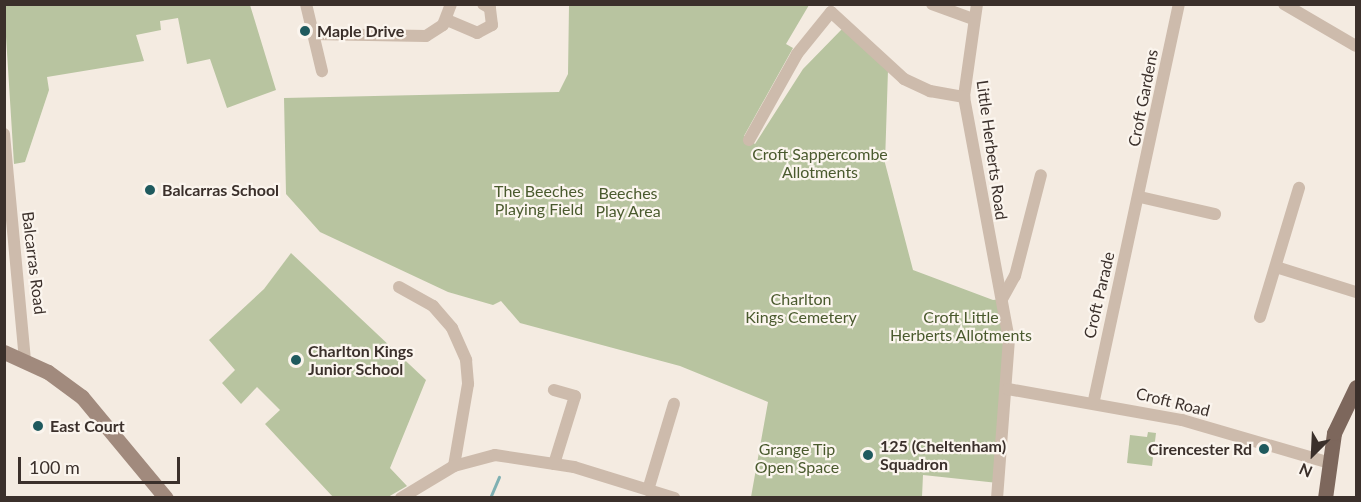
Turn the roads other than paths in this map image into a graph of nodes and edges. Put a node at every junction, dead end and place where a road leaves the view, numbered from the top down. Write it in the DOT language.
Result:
graph roads {
  1 [pos="306,4"];
  2 [pos="451,4"];
  3 [pos="483,4"];
  4 [pos="932,4"];
  5 [pos="977,4"];
  6 [pos="1179,4"];
  7 [pos="1284,4"];
  8 [pos="973,19"];
  9 [pos="447,20"];
  10 [pos="312,34"];
  11 [pos="1356,46"];
  12 [pos="322,71"];
  13 [pos="964,97"];
  14 [pos="4,134"];
  15 [pos="749,140"];
  16 [pos="1041,175"];
  17 [pos="1299,188"];
  18 [pos="1140,197"];
  19 [pos="1215,214"];
  20 [pos="7,226"];
  21 [pos="1276,267"];
  22 [pos="399,287"];
  23 [pos="1356,292"];
  24 [pos="1002,299"];
  25 [pos="1260,317"];
  26 [pos="4,352"];
  27 [pos="25,359"];
  28 [pos="1356,387"];
  29 [pos="1008,389"];
  30 [pos="554,390"];
  31 [pos="1094,400"];
  32 [pos="674,404"];
  33 [pos="1327,462"];
  34 [pos="554,464"];
  35 [pos="454,466"];
  36 [pos="648,490"];
  37 [pos="166,498"];
  38 [pos="401,498"];
  39 [pos="674,498"];
  40 [pos="997,498"];
  41 [pos="1325,498"];
  1 -- 10 [label="street"];
  2 -- 9 [label="street"];
  3 -- 9 [label="street"];
  4 -- 8 [label="street"];
  5 -- 8 [label="street, Little Herberts Road"];
  6 -- 18 [label="street, Croft Gardens"];
  7 -- 11 [label="street"];
  8 -- 13 [label="street, Little Herberts Road"];
  9 -- 10 [label="street"];
  10 -- 12 [label="street"];
  13 -- 15 [label="street"];
  13 -- 24 [label="street, Little Herberts Road"];
  14 -- 20 [label="street, Balcarras Road"];
  16 -- 24 [label="street"];
  17 -- 21 [label="street"];
  18 -- 19 [label="street"];
  18 -- 31 [label="street, Croft Gardens"];
  20 -- 27 [label="street, Balcarras Road"];
  21 -- 23 [label="street"];
  21 -- 25 [label="street"];
  22 -- 35 [label="street"];
  24 -- 29 [label="street, Little Herberts Road"];
  26 -- 27 [label="street"];
  27 -- 37 [label="street"];
  28 -- 33 [label="main road"];
  29 -- 31 [label="street, Croft Road"];
  29 -- 40 [label="street, Little Herberts Road"];
  30 -- 34 [label="street"];
  31 -- 33 [label="street, Croft Road"];
  32 -- 36 [label="street"];
  33 -- 41 [label="main road"];
  34 -- 35 [label="street"];
  34 -- 36 [label="street"];
  35 -- 38 [label="street"];
  36 -- 39 [label="street"];
}
